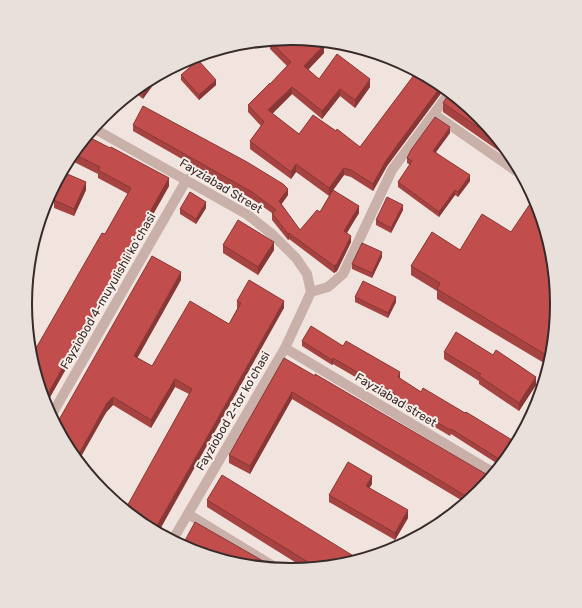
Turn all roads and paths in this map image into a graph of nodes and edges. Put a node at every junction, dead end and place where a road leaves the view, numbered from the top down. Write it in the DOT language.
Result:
graph roads {
  1 [pos="446,97"];
  2 [pos="434,114"];
  3 [pos="98,131"];
  4 [pos="510,167"];
  5 [pos="187,180"];
  6 [pos="311,292"];
  7 [pos="285,348"];
  8 [pos="55,409"];
  9 [pos="490,470"];
  10 [pos="188,514"];
  11 [pos="175,536"];
  12 [pos="266,562"];
  1 -- 2 [label="street"];
  2 -- 4 [label="street"];
  2 -- 6 [label="street"];
  3 -- 5 [label="street, Fayziabad Street"];
  5 -- 6 [label="street, Fayziabad Street"];
  5 -- 8 [label="street, Fayziobod 4-muyulishli koʻchasi"];
  6 -- 7 [label="street, Fayziobod 2-tor ko'chasi"];
  7 -- 9 [label="street, Fayziabad street"];
  7 -- 10 [label="street, Fayziobod 2-tor ko'chasi"];
  10 -- 11 [label="street, Fayziobod 2-tor ko'chasi"];
  10 -- 12 [label="street"];
}
